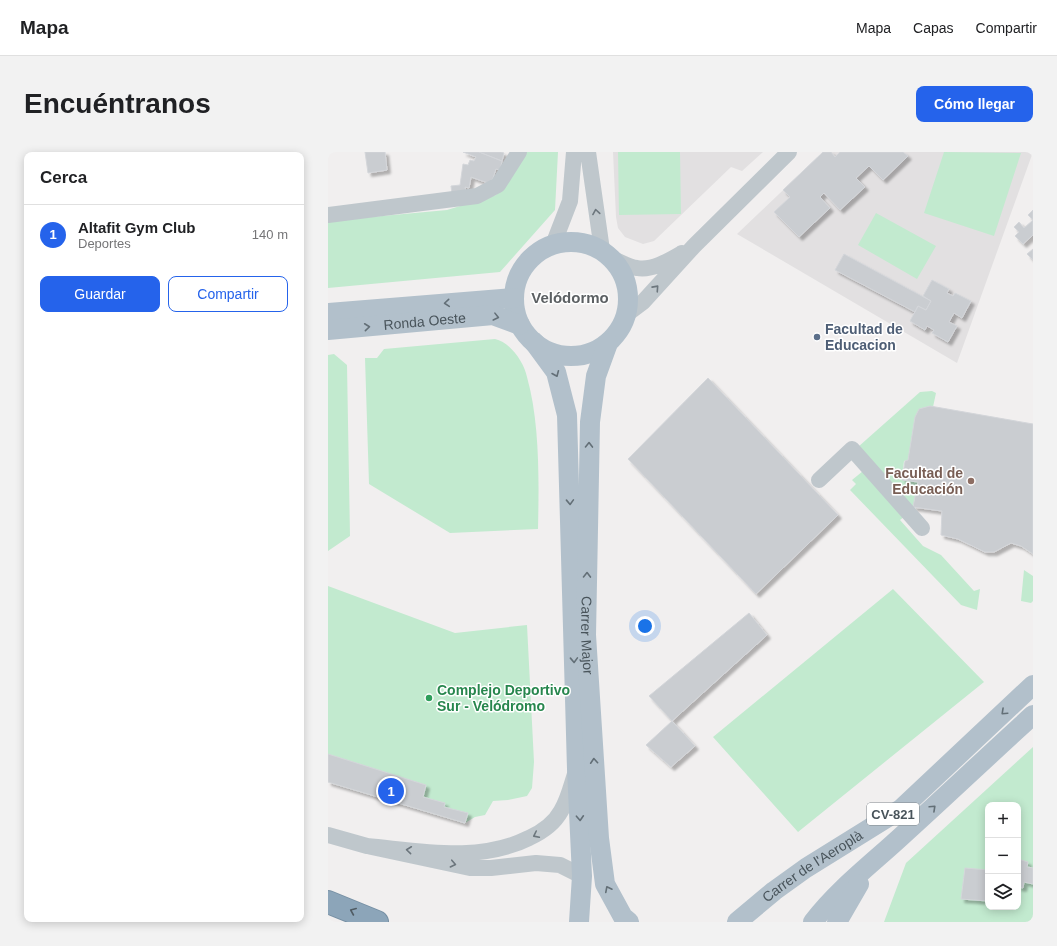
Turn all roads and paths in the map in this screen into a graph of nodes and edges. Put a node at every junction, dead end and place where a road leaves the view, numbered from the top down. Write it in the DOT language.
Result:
graph roads {
  1 [pos="519,152"];
  2 [pos="574,152"];
  3 [pos="588,152"];
  4 [pos="789,152"];
  5 [pos="328,215"];
  6 [pos="553,245"];
  7 [pos="694,246"];
  8 [pos="607,255"];
  9 [pos="514,298"];
  10 [pos="328,313"];
  11 [pos="627,314"];
  12 [pos="520,325"];
  13 [pos="328,330"];
  14 [pos="534,342"];
  15 [pos="608,343"];
  16 [pos="819,480"];
  17 [pos="922,528"];
  18 [pos="1033,685"];
  19 [pos="1033,715"];
  20 [pos="577,769"];
  21 [pos="904,834"];
  22 [pos="328,835"];
  23 [pos="367,846"];
  24 [pos="582,876"];
  25 [pos="328,902"];
  26 [pos="377,922"];
  27 [pos="579,922"];
  28 [pos="628,922"];
  29 [pos="737,922"];
  30 [pos="813,922"];
  31 [pos="838,922"];
  1 -- 5 [label="street"];
  2 -- 6 [label="street"];
  8 -- 3 [label="street, one-way"];
  4 -- 7 [label="street"];
  6 -- 8 [label="main road"];
  6 -- 9 [label="main road"];
  7 -- 8 [label="street"];
  11 -- 7 [label="street, one-way"];
  8 -- 11 [label="main road"];
  9 -- 10 [label="main road, Ronda Oeste, one-way"];
  9 -- 12 [label="main road"];
  11 -- 15 [label="main road"];
  13 -- 12 [label="main road, Ronda Oeste, one-way"];
  12 -- 14 [label="main road"];
  14 -- 15 [label="main road"];
  14 -- 20 [label="main road, Carrer Major, one-way"];
  28 -- 15 [label="main road, Carrer Major, one-way"];
  16 -- 17 [label="street"];
  18 -- 29 [label="main road, Carrer de l'Aeroplà / CV-821, one-way"];
  21 -- 19 [label="main road, Carrer de l'Aeroplà / CV-821, one-way"];
  20 -- 23 [label="street, one-way"];
  20 -- 24 [label="main road, Carrer Major, one-way"];
  21 -- 30 [label="main road, Carrer de l'Aeroplà / CV-821"];
  21 -- 31 [label="main road"];
  22 -- 23 [label="street"];
  23 -- 24 [label="street, one-way"];
  24 -- 27 [label="main road, Carrer Major"];
  26 -- 25 [label="highway, one-way"];
}
